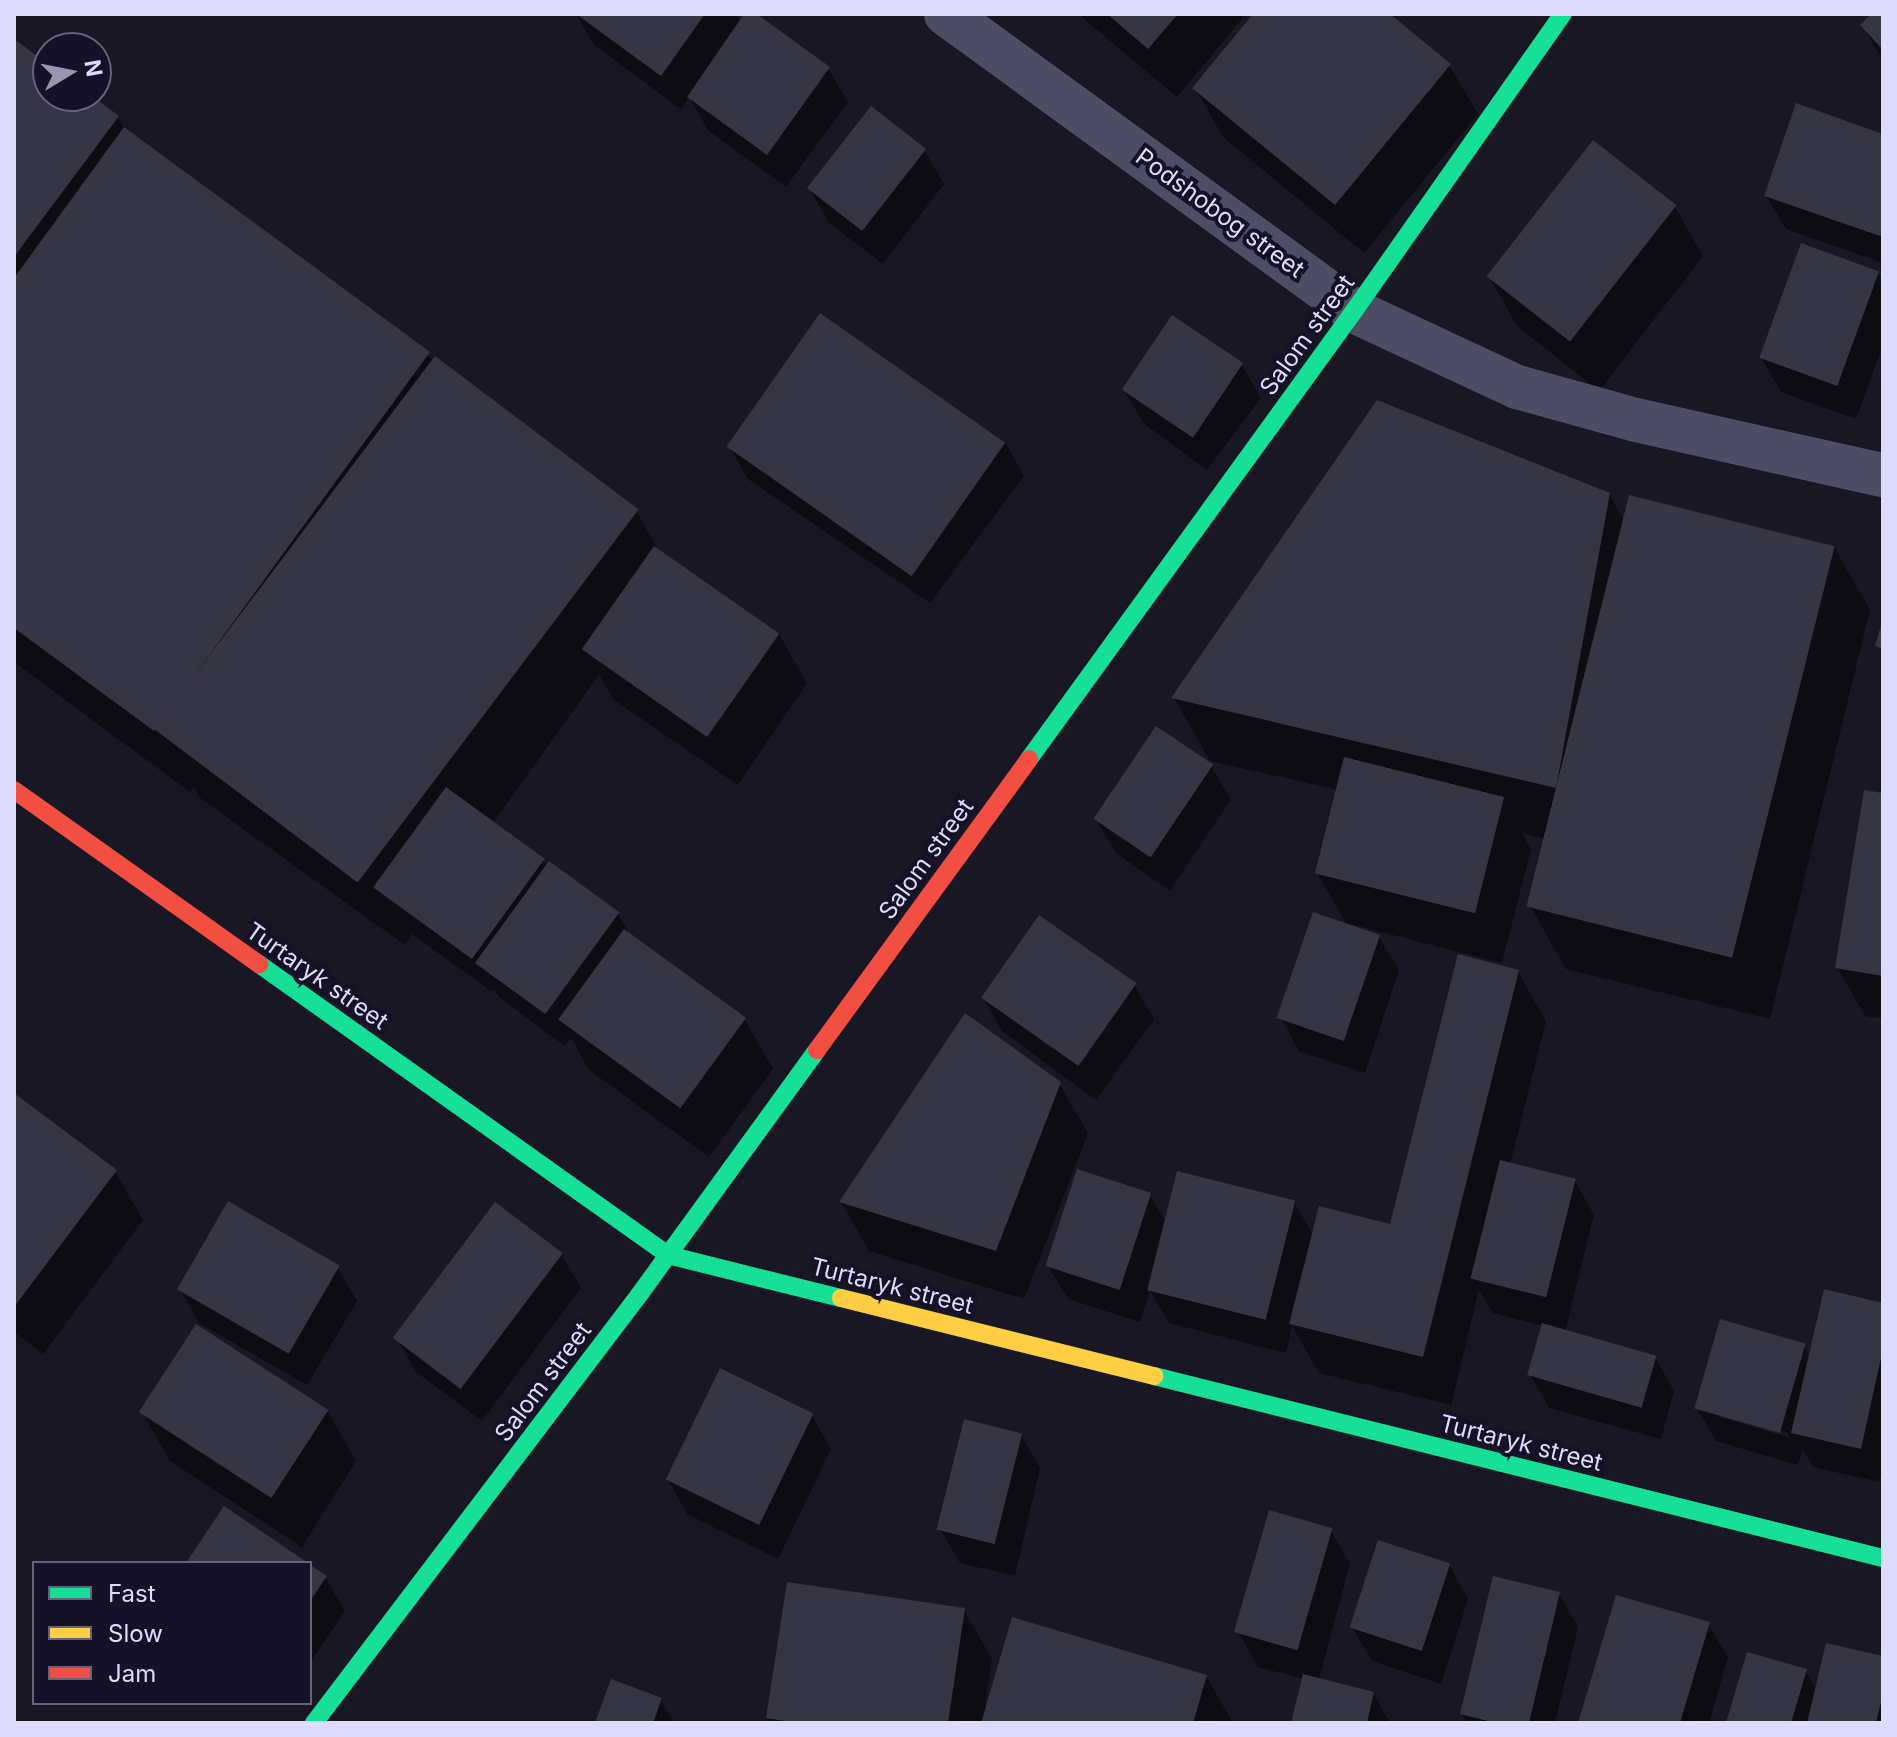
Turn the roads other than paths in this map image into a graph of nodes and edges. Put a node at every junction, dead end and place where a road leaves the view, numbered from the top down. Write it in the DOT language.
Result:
graph roads {
  1 [pos="946,14"];
  2 [pos="1563,14"];
  3 [pos="1354,311"];
  4 [pos="1883,475"];
  5 [pos="14,790"];
  6 [pos="668,1255"];
  7 [pos="1883,1558"];
  8 [pos="314,1723"];
  1 -- 3 [label="street, Podshobog street"];
  2 -- 3 [label="street, Salom street"];
  3 -- 4 [label="street, Podshobog street"];
  3 -- 6 [label="street, Salom street"];
  5 -- 6 [label="street, Turtaryk street"];
  6 -- 7 [label="street, Turtaryk street"];
  6 -- 8 [label="street, Salom street"];
}
